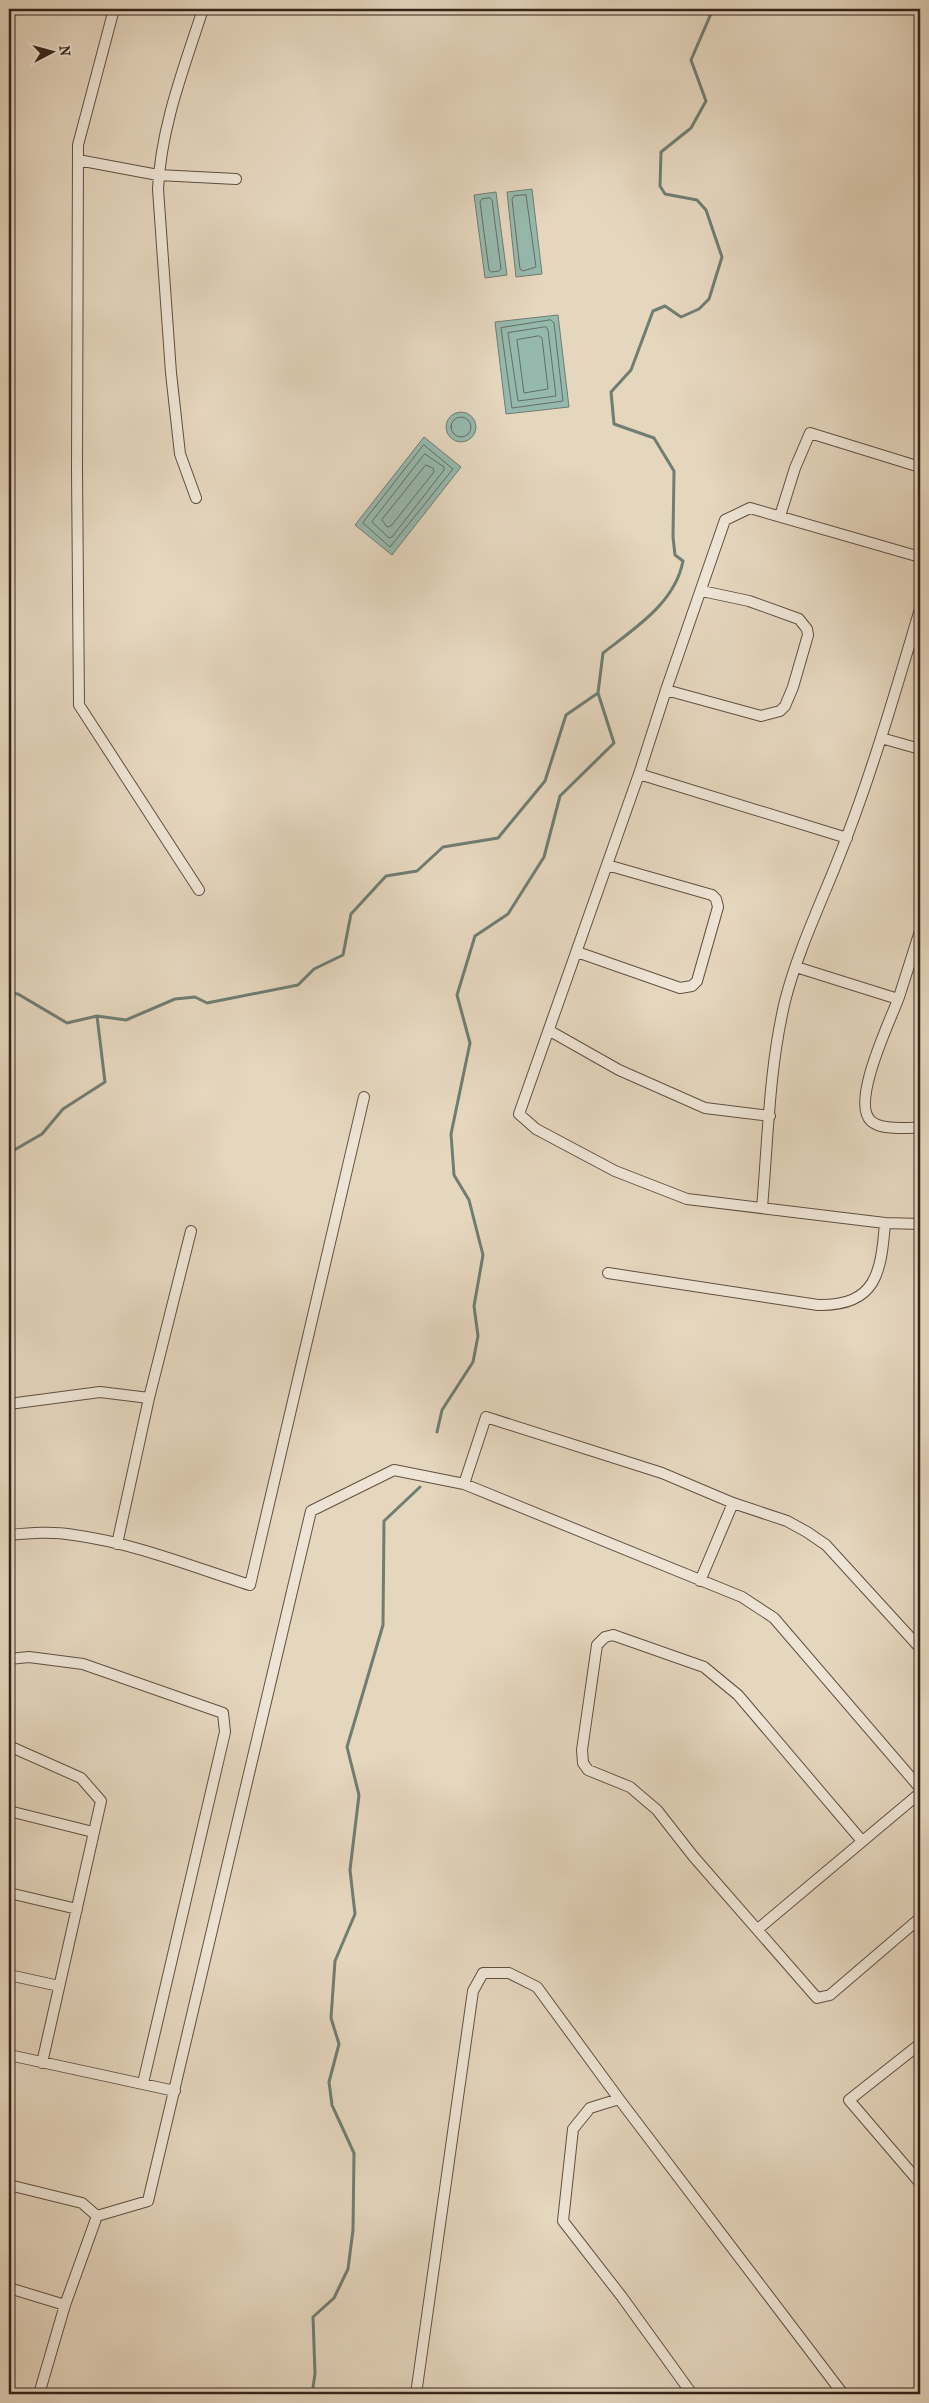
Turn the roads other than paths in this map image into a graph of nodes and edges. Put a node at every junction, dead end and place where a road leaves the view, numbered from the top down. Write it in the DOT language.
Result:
graph roads {
  1 [pos="114,9"];
  2 [pos="203,9"];
  3 [pos="78,160"];
  4 [pos="158,175"];
  5 [pos="236,179"];
  6 [pos="920,467"];
  7 [pos="196,498"];
  8 [pos="780,516"];
  9 [pos="920,557"];
  10 [pos="702,592"];
  11 [pos="920,609"];
  12 [pos="666,690"];
  13 [pos="881,738"];
  14 [pos="920,749"];
  15 [pos="639,774"];
  16 [pos="847,838"];
  17 [pos="607,865"];
  18 [pos="199,890"];
  19 [pos="920,931"];
  20 [pos="577,952"];
  21 [pos="796,967"];
  22 [pos="898,999"];
  23 [pos="550,1031"];
  24 [pos="364,1097"];
  25 [pos="770,1116"];
  26 [pos="920,1128"];
  27 [pos="762,1208"];
  28 [pos="885,1223"];
  29 [pos="920,1224"];
  30 [pos="191,1231"];
  31 [pos="608,1273"];
  32 [pos="149,1398"];
  33 [pos="9,1404"];
  34 [pos="464,1484"];
  35 [pos="733,1503"];
  36 [pos="9,1535"];
  37 [pos="117,1544"];
  38 [pos="700,1581"];
  39 [pos="920,1648"];
  40 [pos="9,1659"];
  41 [pos="9,1746"];
  42 [pos="920,1788"];
  43 [pos="920,1794"];
  44 [pos="9,1811"];
  45 [pos="94,1832"];
  46 [pos="862,1841"];
  47 [pos="9,1893"];
  48 [pos="77,1909"];
  49 [pos="920,1918"];
  50 [pos="758,1929"];
  51 [pos="9,1975"];
  52 [pos="59,1986"];
  53 [pos="920,2044"];
  54 [pos="9,2055"];
  55 [pos="42,2063"];
  56 [pos="143,2084"];
  57 [pos="175,2091"];
  58 [pos="619,2099"];
  59 [pos="920,2182"];
  60 [pos="9,2185"];
  61 [pos="97,2216"];
  62 [pos="9,2288"];
  63 [pos="65,2304"];
  64 [pos="39,2394"];
  65 [pos="416,2394"];
  66 [pos="692,2394"];
  67 [pos="842,2394"];
  1 -- 3 [label="street"];
  2 -- 4 [label="street"];
  3 -- 4 [label="street"];
  3 -- 18 [label="street"];
  4 -- 5 [label="street"];
  4 -- 7 [label="street"];
  6 -- 8 [label="street"];
  8 -- 9 [label="street"];
  8 -- 10 [label="street"];
  10 -- 12 [label="street"];
  10 -- 12 [label="street"];
  11 -- 13 [label="street"];
  12 -- 15 [label="street"];
  13 -- 14 [label="street"];
  13 -- 16 [label="street"];
  15 -- 16 [label="street"];
  15 -- 17 [label="street"];
  16 -- 21 [label="street"];
  17 -- 20 [label="street"];
  17 -- 20 [label="street"];
  19 -- 22 [label="street"];
  20 -- 23 [label="street"];
  21 -- 22 [label="street"];
  21 -- 25 [label="street"];
  22 -- 26 [label="street"];
  23 -- 25 [label="street"];
  23 -- 27 [label="street"];
  24 -- 37 [label="street"];
  25 -- 27 [label="street"];
  27 -- 28 [label="street"];
  28 -- 29 [label="street"];
  28 -- 31 [label="street"];
  30 -- 32 [label="street"];
  32 -- 33 [label="street"];
  32 -- 37 [label="street"];
  34 -- 35 [label="street"];
  34 -- 38 [label="street"];
  34 -- 57 [label="street"];
  35 -- 38 [label="street"];
  35 -- 39 [label="street"];
  36 -- 37 [label="street"];
  38 -- 42 [label="street"];
  40 -- 56 [label="street"];
  41 -- 45 [label="street"];
  43 -- 46 [label="street"];
  44 -- 45 [label="street"];
  45 -- 48 [label="street"];
  46 -- 50 [label="street"];
  46 -- 50 [label="street"];
  47 -- 48 [label="street"];
  48 -- 52 [label="street"];
  49 -- 50 [label="street"];
  51 -- 52 [label="street"];
  52 -- 55 [label="street"];
  53 -- 59 [label="street"];
  54 -- 55 [label="street"];
  55 -- 56 [label="street"];
  56 -- 57 [label="street"];
  57 -- 61 [label="street"];
  58 -- 65 [label="street"];
  58 -- 66 [label="street"];
  58 -- 67 [label="street"];
  60 -- 61 [label="street"];
  61 -- 63 [label="street"];
  62 -- 63 [label="street"];
  63 -- 64 [label="street"];
}
